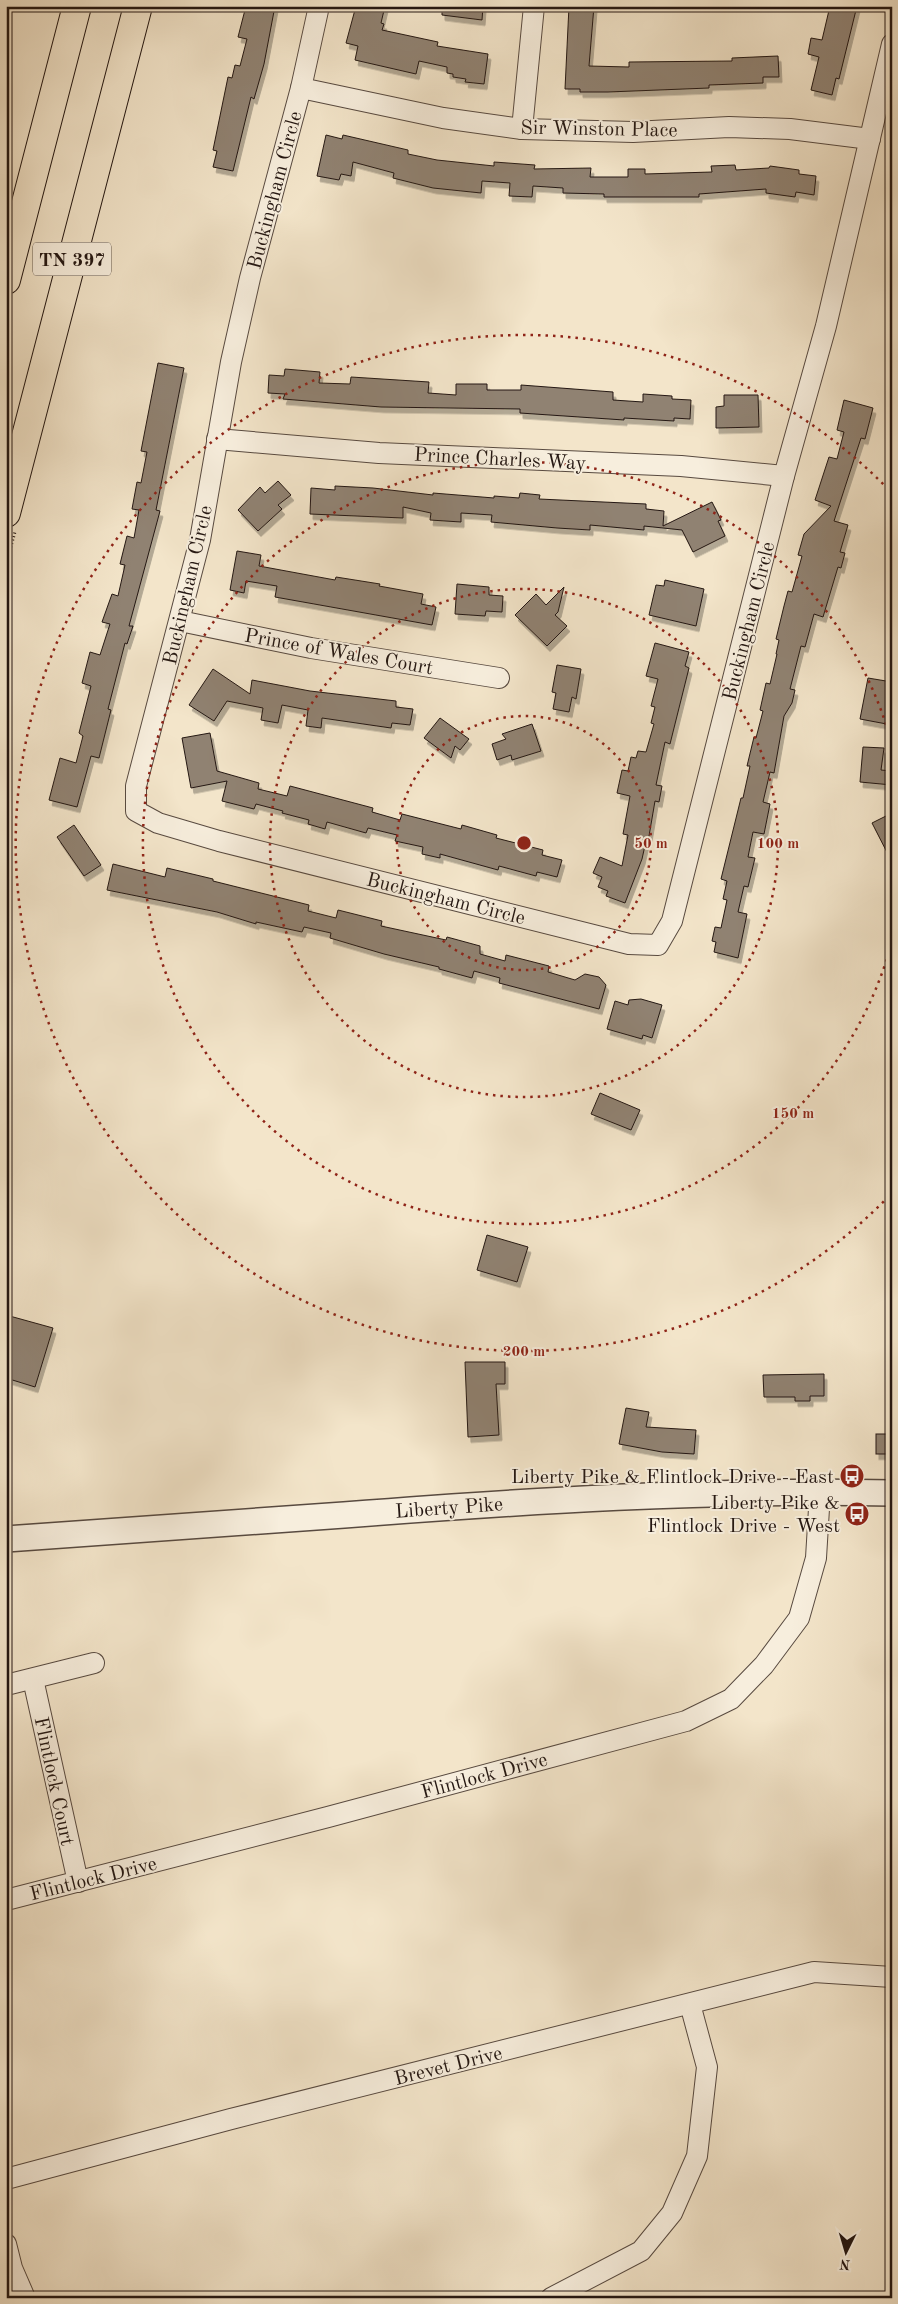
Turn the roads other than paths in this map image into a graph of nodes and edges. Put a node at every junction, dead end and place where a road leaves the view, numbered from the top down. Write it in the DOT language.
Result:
graph roads {
  1 [pos="77,6"];
  2 [pos="138,6"];
  3 [pos="319,6"];
  4 [pos="534,6"];
  5 [pos="892,44"];
  6 [pos="301,88"];
  7 [pos="522,129"];
  8 [pos="870,139"];
  9 [pos="6,280"];
  10 [pos="217,439"];
  11 [pos="784,476"];
  12 [pos="6,513"];
  13 [pos="180,621"];
  14 [pos="499,678"];
  15 [pos="820,1492"];
  16 [pos="892,1493"];
  17 [pos="6,1539"];
  18 [pos="94,1664"];
  19 [pos="33,1679"];
  20 [pos="6,1686"];
  21 [pos="78,1882"];
  22 [pos="6,1900"];
  23 [pos="892,1977"];
  24 [pos="690,2004"];
  25 [pos="6,2179"];
  26 [pos="6,2244"];
  27 [pos="25,2298"];
  28 [pos="551,2298"];
  1 -- 9 [label="highway, TN 397"];
  2 -- 12 [label="highway, TN 397"];
  3 -- 6 [label="street, Buckingham Circle"];
  4 -- 7 [label="street"];
  5 -- 8 [label="street, Buckingham Circle"];
  6 -- 7 [label="street, Sir Winston Place"];
  6 -- 10 [label="street, Buckingham Circle"];
  7 -- 8 [label="street, Sir Winston Place"];
  8 -- 11 [label="street, Buckingham Circle"];
  10 -- 11 [label="street, Prince Charles Way"];
  10 -- 13 [label="street, Buckingham Circle"];
  11 -- 13 [label="street, Buckingham Circle"];
  13 -- 14 [label="street, Prince of Wales Court"];
  15 -- 16 [label="street, Liberty Pike"];
  15 -- 17 [label="street, Liberty Pike"];
  15 -- 21 [label="street, Flintlock Drive"];
  18 -- 19 [label="street"];
  19 -- 20 [label="street"];
  19 -- 21 [label="street, Flintlock Court"];
  21 -- 22 [label="street, Flintlock Drive"];
  23 -- 24 [label="street, Brevet Drive"];
  24 -- 25 [label="street, Brevet Drive"];
  24 -- 28 [label="street"];
  26 -- 27 [label="street"];
}
